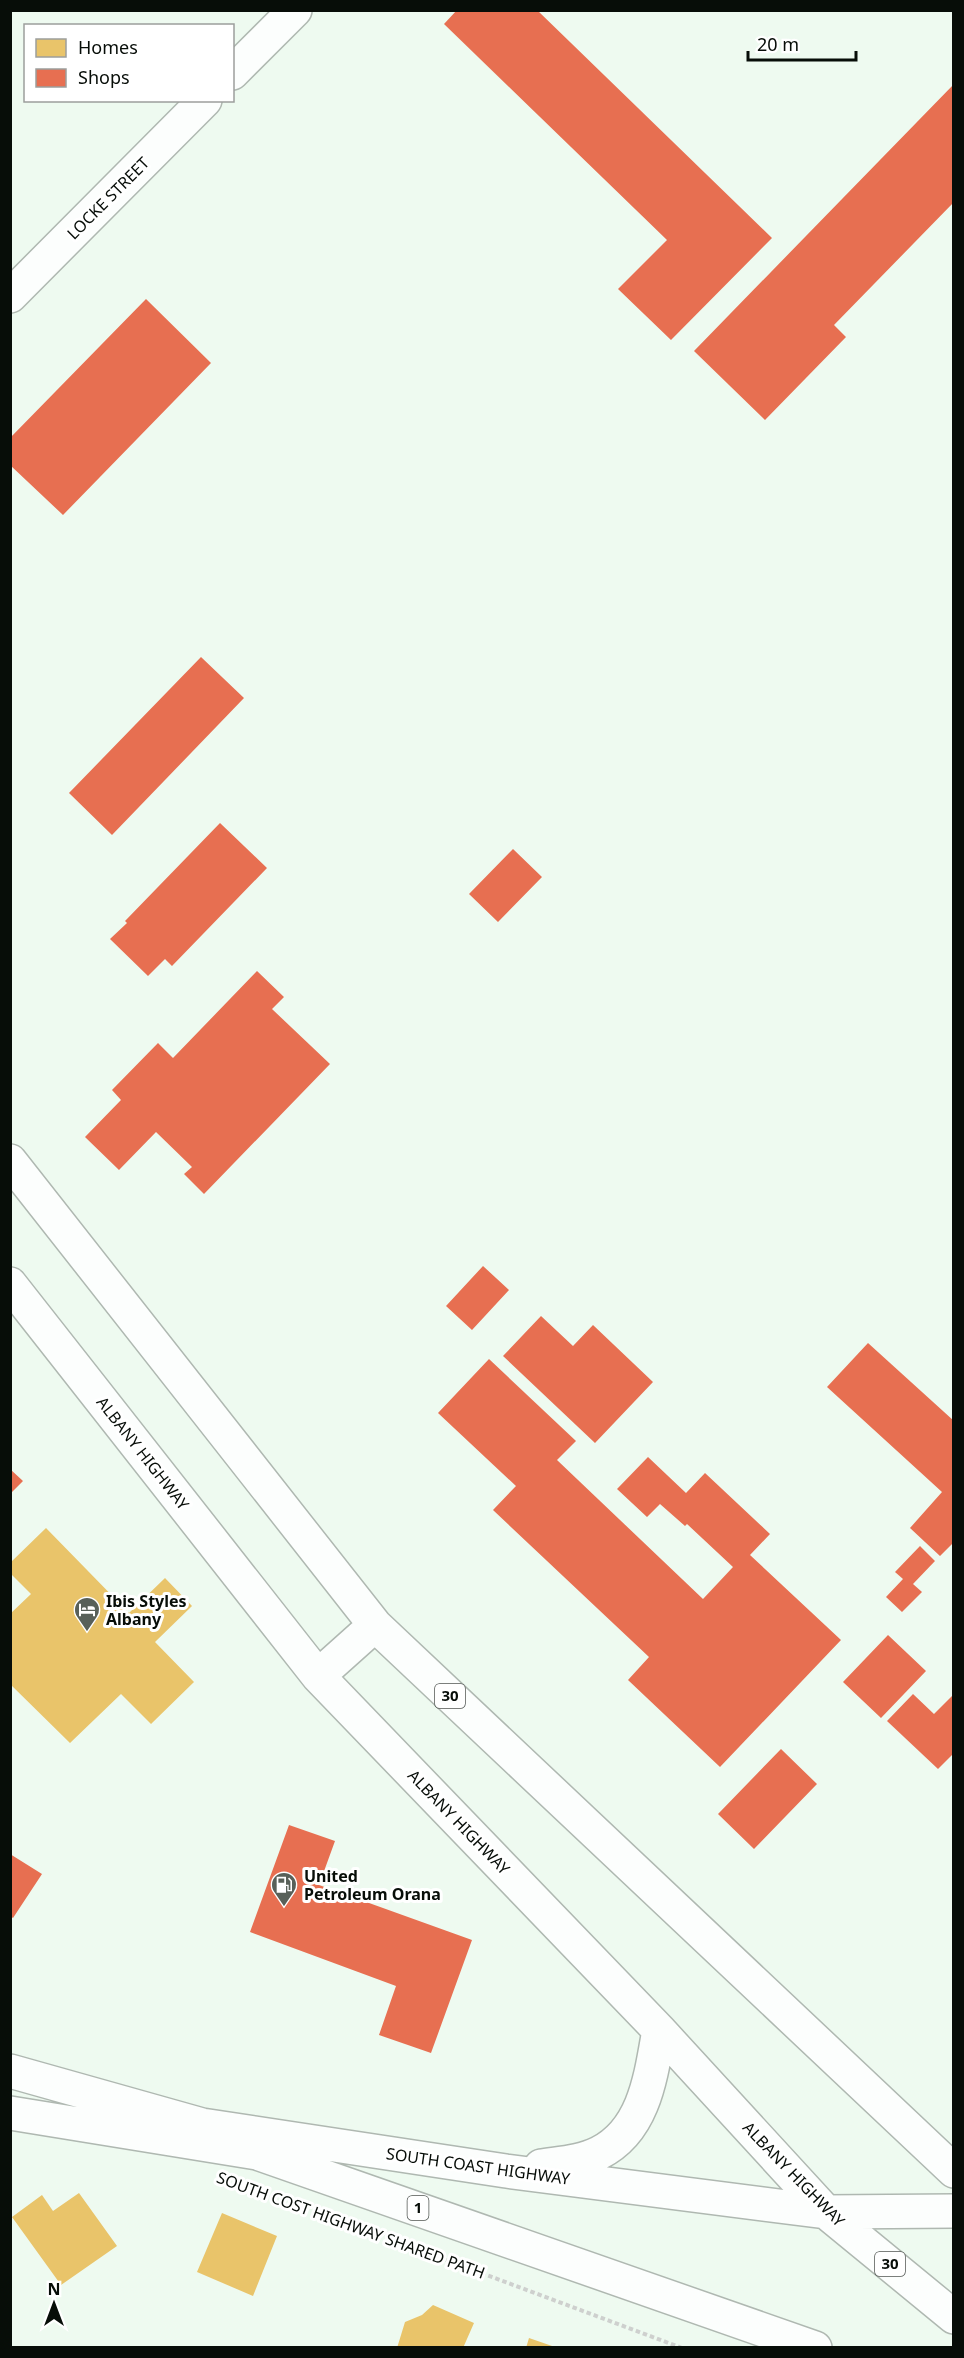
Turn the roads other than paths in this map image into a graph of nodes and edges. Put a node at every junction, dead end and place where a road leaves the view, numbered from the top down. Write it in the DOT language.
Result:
graph roads {
  1 [pos="295,10"];
  2 [pos="234,71"];
  3 [pos="203,102"];
  4 [pos="10,296"];
  5 [pos="10,1161"];
  6 [pos="10,1284"];
  7 [pos="375,1625"];
  8 [pos="318,1676"];
  9 [pos="659,2030"];
  10 [pos="10,2071"];
  11 [pos="10,2113"];
  12 [pos="506,2171"];
  13 [pos="954,2171"];
  14 [pos="954,2211"];
  15 [pos="826,2212"];
  16 [pos="954,2317"];
  17 [pos="815,2348"];
  1 -- 2 [label="main road"];
  3 -- 4 [label="main road, LOCKE STREET"];
  5 -- 7 [label="main road, 30"];
  6 -- 8 [label="main road, ALBANY HIGHWAY / 30"];
  7 -- 8 [label="main road"];
  7 -- 13 [label="main road, 30"];
  8 -- 9 [label="main road, ALBANY HIGHWAY / 30"];
  9 -- 12 [label="main road"];
  9 -- 15 [label="main road, ALBANY HIGHWAY / 30"];
  10 -- 12 [label="main road, SOUTH COAST HIGHWAY"];
  11 -- 17 [label="main road, 1"];
  12 -- 15 [label="main road, SOUTH COAST HIGHWAY"];
  14 -- 15 [label="main road, SOUTH COAST HIGHWAY"];
  15 -- 16 [label="main road, ALBANY HIGHWAY / 30"];
}
